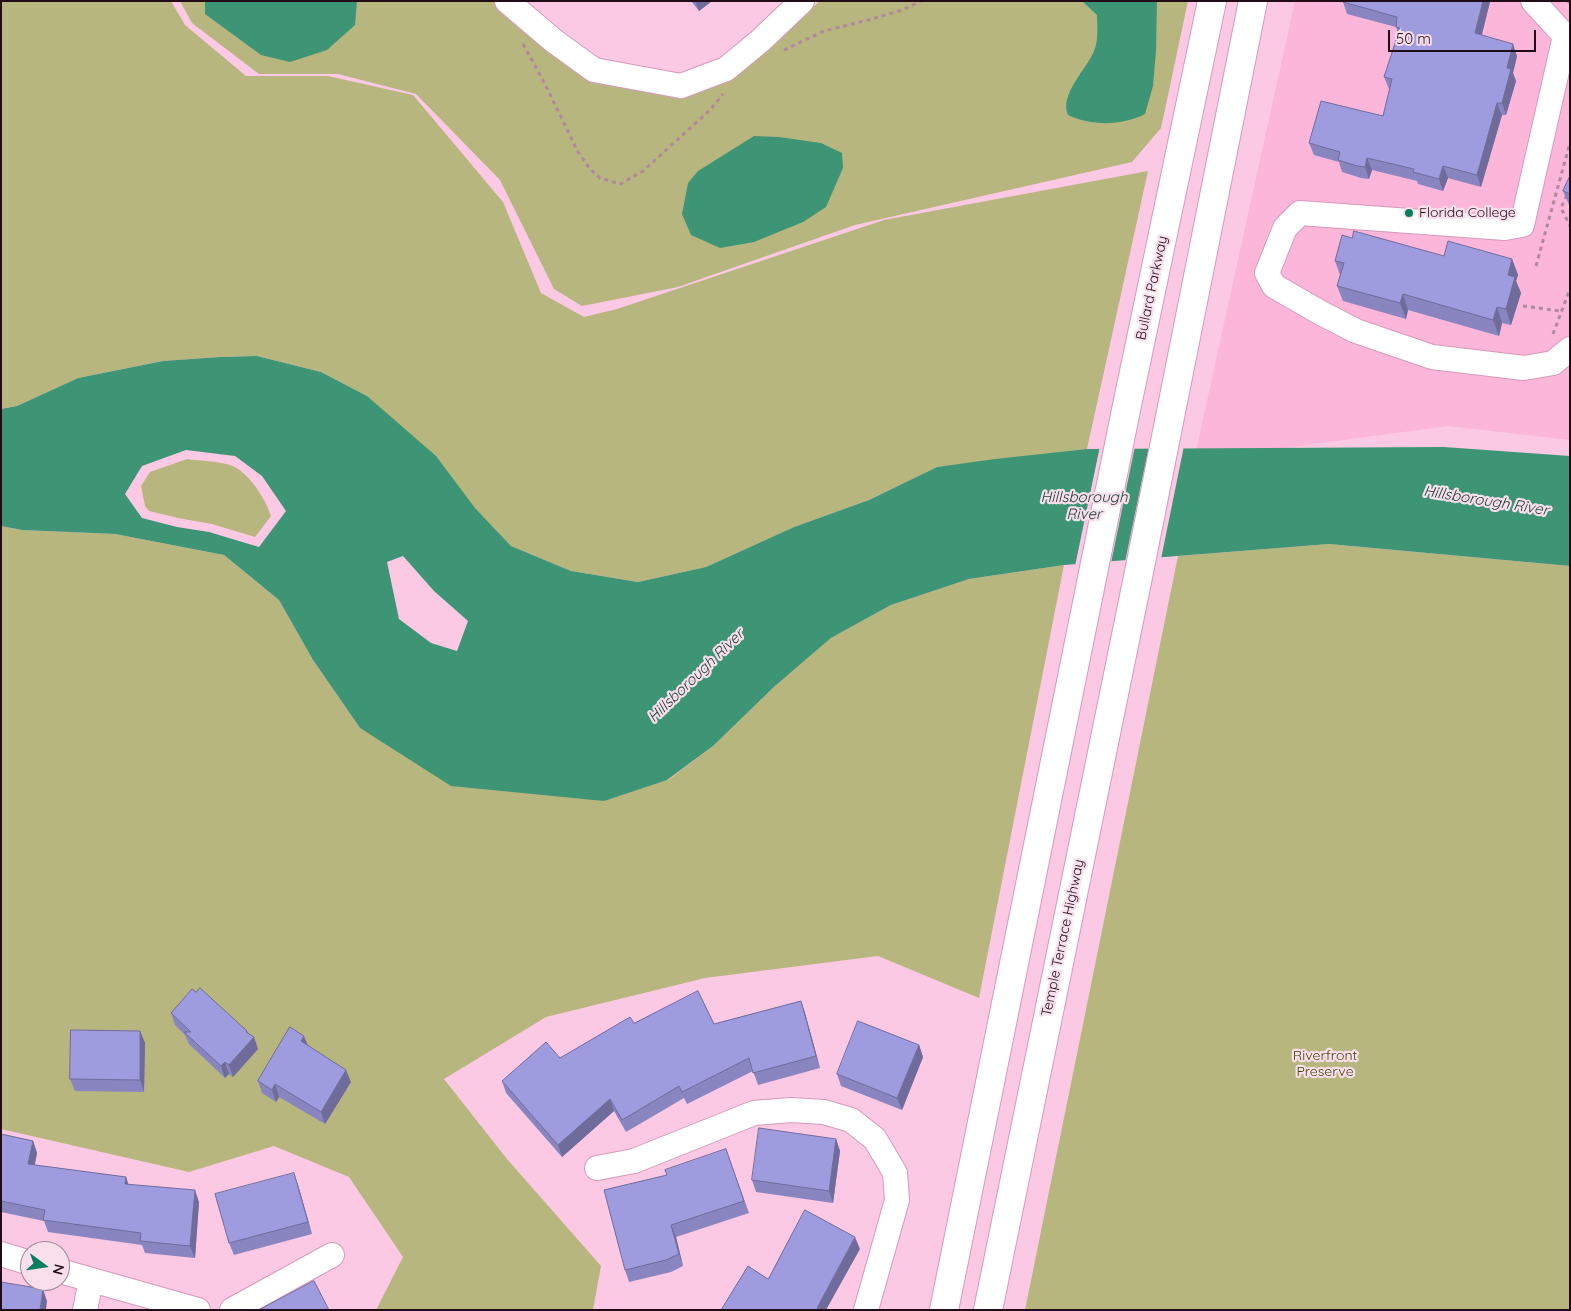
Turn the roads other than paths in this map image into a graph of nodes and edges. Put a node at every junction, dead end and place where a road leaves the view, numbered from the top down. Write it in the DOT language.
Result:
graph roads {
  1 [pos="508,1"];
  2 [pos="802,1"];
  3 [pos="1212,1"];
  4 [pos="1253,1"];
  5 [pos="1533,1"];
  6 [pos="1561,341"];
  7 [pos="596,1168"];
  8 [pos="1,1254"];
  9 [pos="332,1254"];
  10 [pos="20,1259"];
  11 [pos="70,1274"];
  12 [pos="91,1280"];
  13 [pos="85,1310"];
  14 [pos="198,1310"];
  15 [pos="232,1310"];
  16 [pos="866,1310"];
  17 [pos="944,1310"];
  18 [pos="988,1310"];
  1 -- 2 [label="street"];
  3 -- 17 [label="main road, Bullard Parkway"];
  4 -- 18 [label="main road, Temple Terrace Highway"];
  5 -- 6 [label="street"];
  7 -- 16 [label="street"];
  8 -- 10 [label="street"];
  9 -- 15 [label="street"];
  11 -- 12 [label="street"];
  12 -- 13 [label="street"];
  12 -- 14 [label="street"];
}
